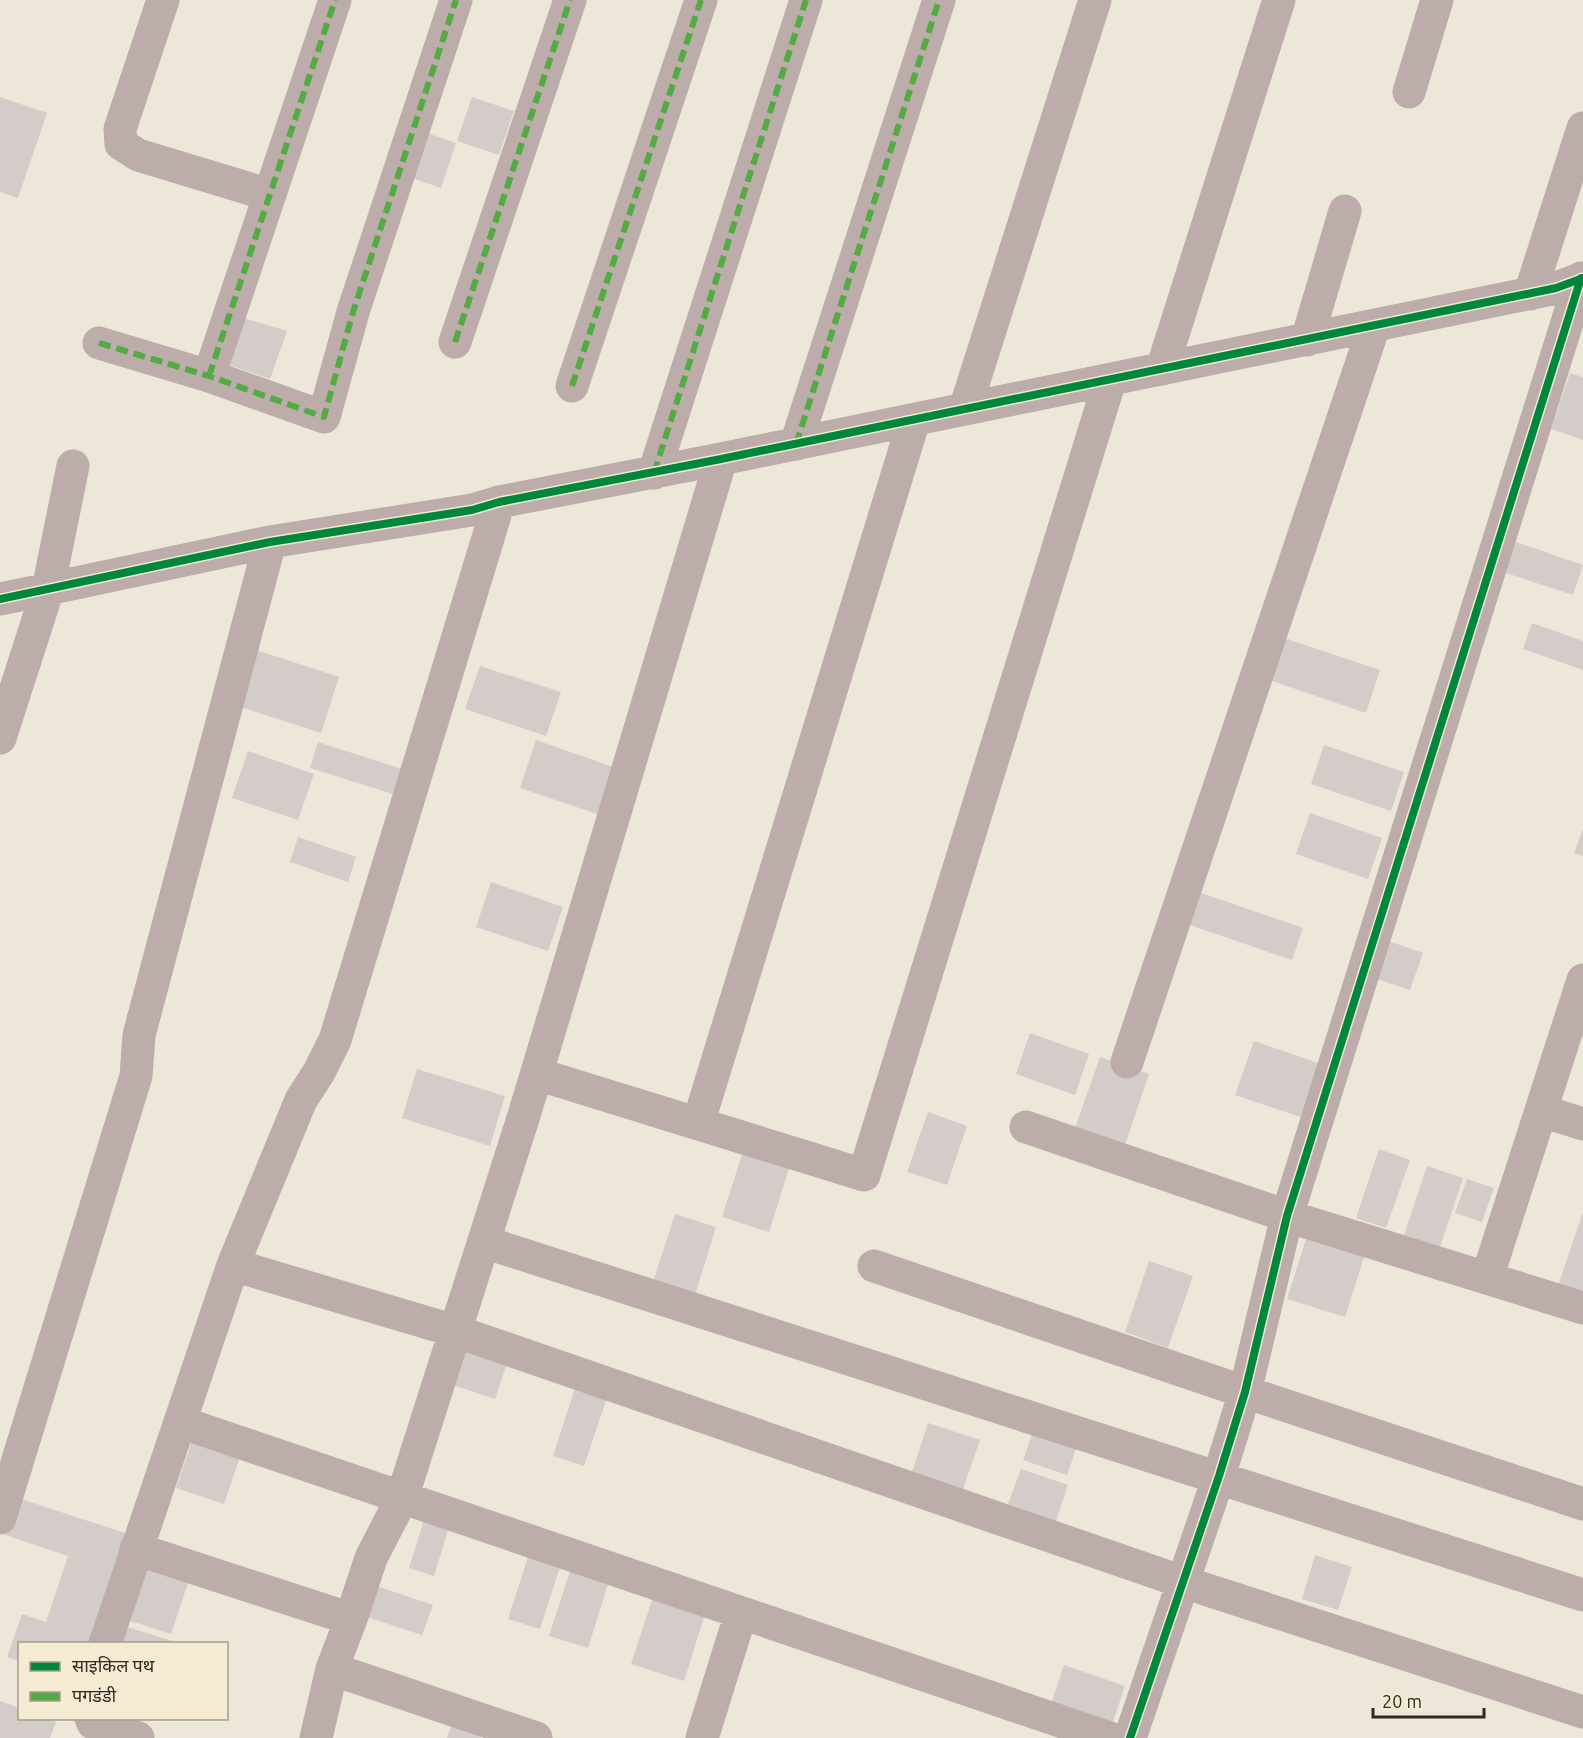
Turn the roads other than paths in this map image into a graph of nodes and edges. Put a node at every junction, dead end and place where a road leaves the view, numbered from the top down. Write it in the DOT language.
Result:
graph roads {
  1 [pos="163,0"];
  2 [pos="335,0"];
  3 [pos="456,0"];
  4 [pos="570,0"];
  5 [pos="700,0"];
  6 [pos="806,0"];
  7 [pos="939,0"];
  8 [pos="1095,0"];
  9 [pos="1279,0"];
  10 [pos="1437,0"];
  11 [pos="1408,92"];
  12 [pos="1583,128"];
  13 [pos="270,195"];
  14 [pos="1345,211"];
  15 [pos="1582,278"];
  16 [pos="1530,294"];
  17 [pos="1374,326"];
  18 [pos="1307,340"];
  19 [pos="455,342"];
  20 [pos="99,343"];
  21 [pos="1162,369"];
  22 [pos="209,376"];
  23 [pos="1110,380"];
  24 [pos="572,386"];
  25 [pos="965,409"];
  26 [pos="914,420"];
  27 [pos="796,444"];
  28 [pos="721,459"];
  29 [pos="73,466"];
  30 [pos="654,473"];
  31 [pos="499,502"];
  32 [pos="270,542"];
  33 [pos="48,589"];
  34 [pos="0,599"];
  35 [pos="0,738"];
  36 [pos="1583,980"];
  37 [pos="1127,1062"];
  38 [pos="537,1074"];
  39 [pos="1542,1112"];
  40 [pos="698,1124"];
  41 [pos="1583,1124"];
  42 [pos="1026,1127"];
  43 [pos="1287,1216"];
  44 [pos="484,1242"];
  45 [pos="233,1265"];
  46 [pos="874,1266"];
  47 [pos="1487,1278"];
  48 [pos="1583,1308"];
  49 [pos="455,1331"];
  50 [pos="1245,1392"];
  51 [pos="180,1422"];
  52 [pos="1219,1476"];
  53 [pos="402,1498"];
  54 [pos="1583,1504"];
  55 [pos="0,1518"];
  56 [pos="136,1549"];
  57 [pos="1183,1582"];
  58 [pos="1583,1594"];
  59 [pos="741,1612"];
  60 [pos="351,1619"];
  61 [pos="106,1642"];
  62 [pos="332,1669"];
  63 [pos="1583,1712"];
  64 [pos="92,1720"];
  65 [pos="138,1738"];
  66 [pos="316,1738"];
  67 [pos="537,1738"];
  68 [pos="702,1738"];
  69 [pos="1110,1738"];
  70 [pos="1130,1738"];
  1 -- 13 [label="street"];
  2 -- 13 [label="street"];
  3 -- 22 [label="street"];
  4 -- 19 [label="street"];
  5 -- 24 [label="street"];
  6 -- 30 [label="street"];
  7 -- 27 [label="street"];
  8 -- 25 [label="street"];
  9 -- 21 [label="street"];
  10 -- 11 [label="street"];
  12 -- 16 [label="street"];
  13 -- 22 [label="street"];
  14 -- 18 [label="street"];
  15 -- 16 [label="street"];
  15 -- 43 [label="street"];
  16 -- 17 [label="street"];
  17 -- 18 [label="street"];
  17 -- 37 [label="street"];
  18 -- 21 [label="street"];
  20 -- 22 [label="street"];
  21 -- 23 [label="street"];
  23 -- 25 [label="street"];
  23 -- 40 [label="street"];
  25 -- 26 [label="street"];
  26 -- 27 [label="street"];
  26 -- 40 [label="street"];
  27 -- 28 [label="street"];
  28 -- 30 [label="street"];
  28 -- 38 [label="street"];
  29 -- 33 [label="street"];
  30 -- 31 [label="street"];
  31 -- 32 [label="street"];
  31 -- 45 [label="street"];
  32 -- 33 [label="street"];
  32 -- 55 [label="street"];
  33 -- 34 [label="street"];
  33 -- 35 [label="street"];
  36 -- 39 [label="street"];
  38 -- 40 [label="street"];
  38 -- 44 [label="street"];
  39 -- 41 [label="street"];
  39 -- 47 [label="street"];
  42 -- 43 [label="street"];
  43 -- 47 [label="street"];
  43 -- 50 [label="street"];
  44 -- 49 [label="street"];
  44 -- 52 [label="street"];
  45 -- 49 [label="street"];
  45 -- 51 [label="street"];
  46 -- 50 [label="street"];
  47 -- 48 [label="street"];
  49 -- 53 [label="street"];
  49 -- 57 [label="street"];
  50 -- 52 [label="street"];
  50 -- 54 [label="street"];
  51 -- 53 [label="street"];
  51 -- 56 [label="street"];
  52 -- 57 [label="street"];
  52 -- 58 [label="street"];
  53 -- 59 [label="street"];
  53 -- 60 [label="street"];
  56 -- 60 [label="street"];
  56 -- 61 [label="street"];
  57 -- 63 [label="street"];
  57 -- 70 [label="street"];
  59 -- 68 [label="street"];
  59 -- 69 [label="street"];
  60 -- 62 [label="street"];
  62 -- 66 [label="street"];
  62 -- 67 [label="street"];
  64 -- 65 [label="street"];
}
